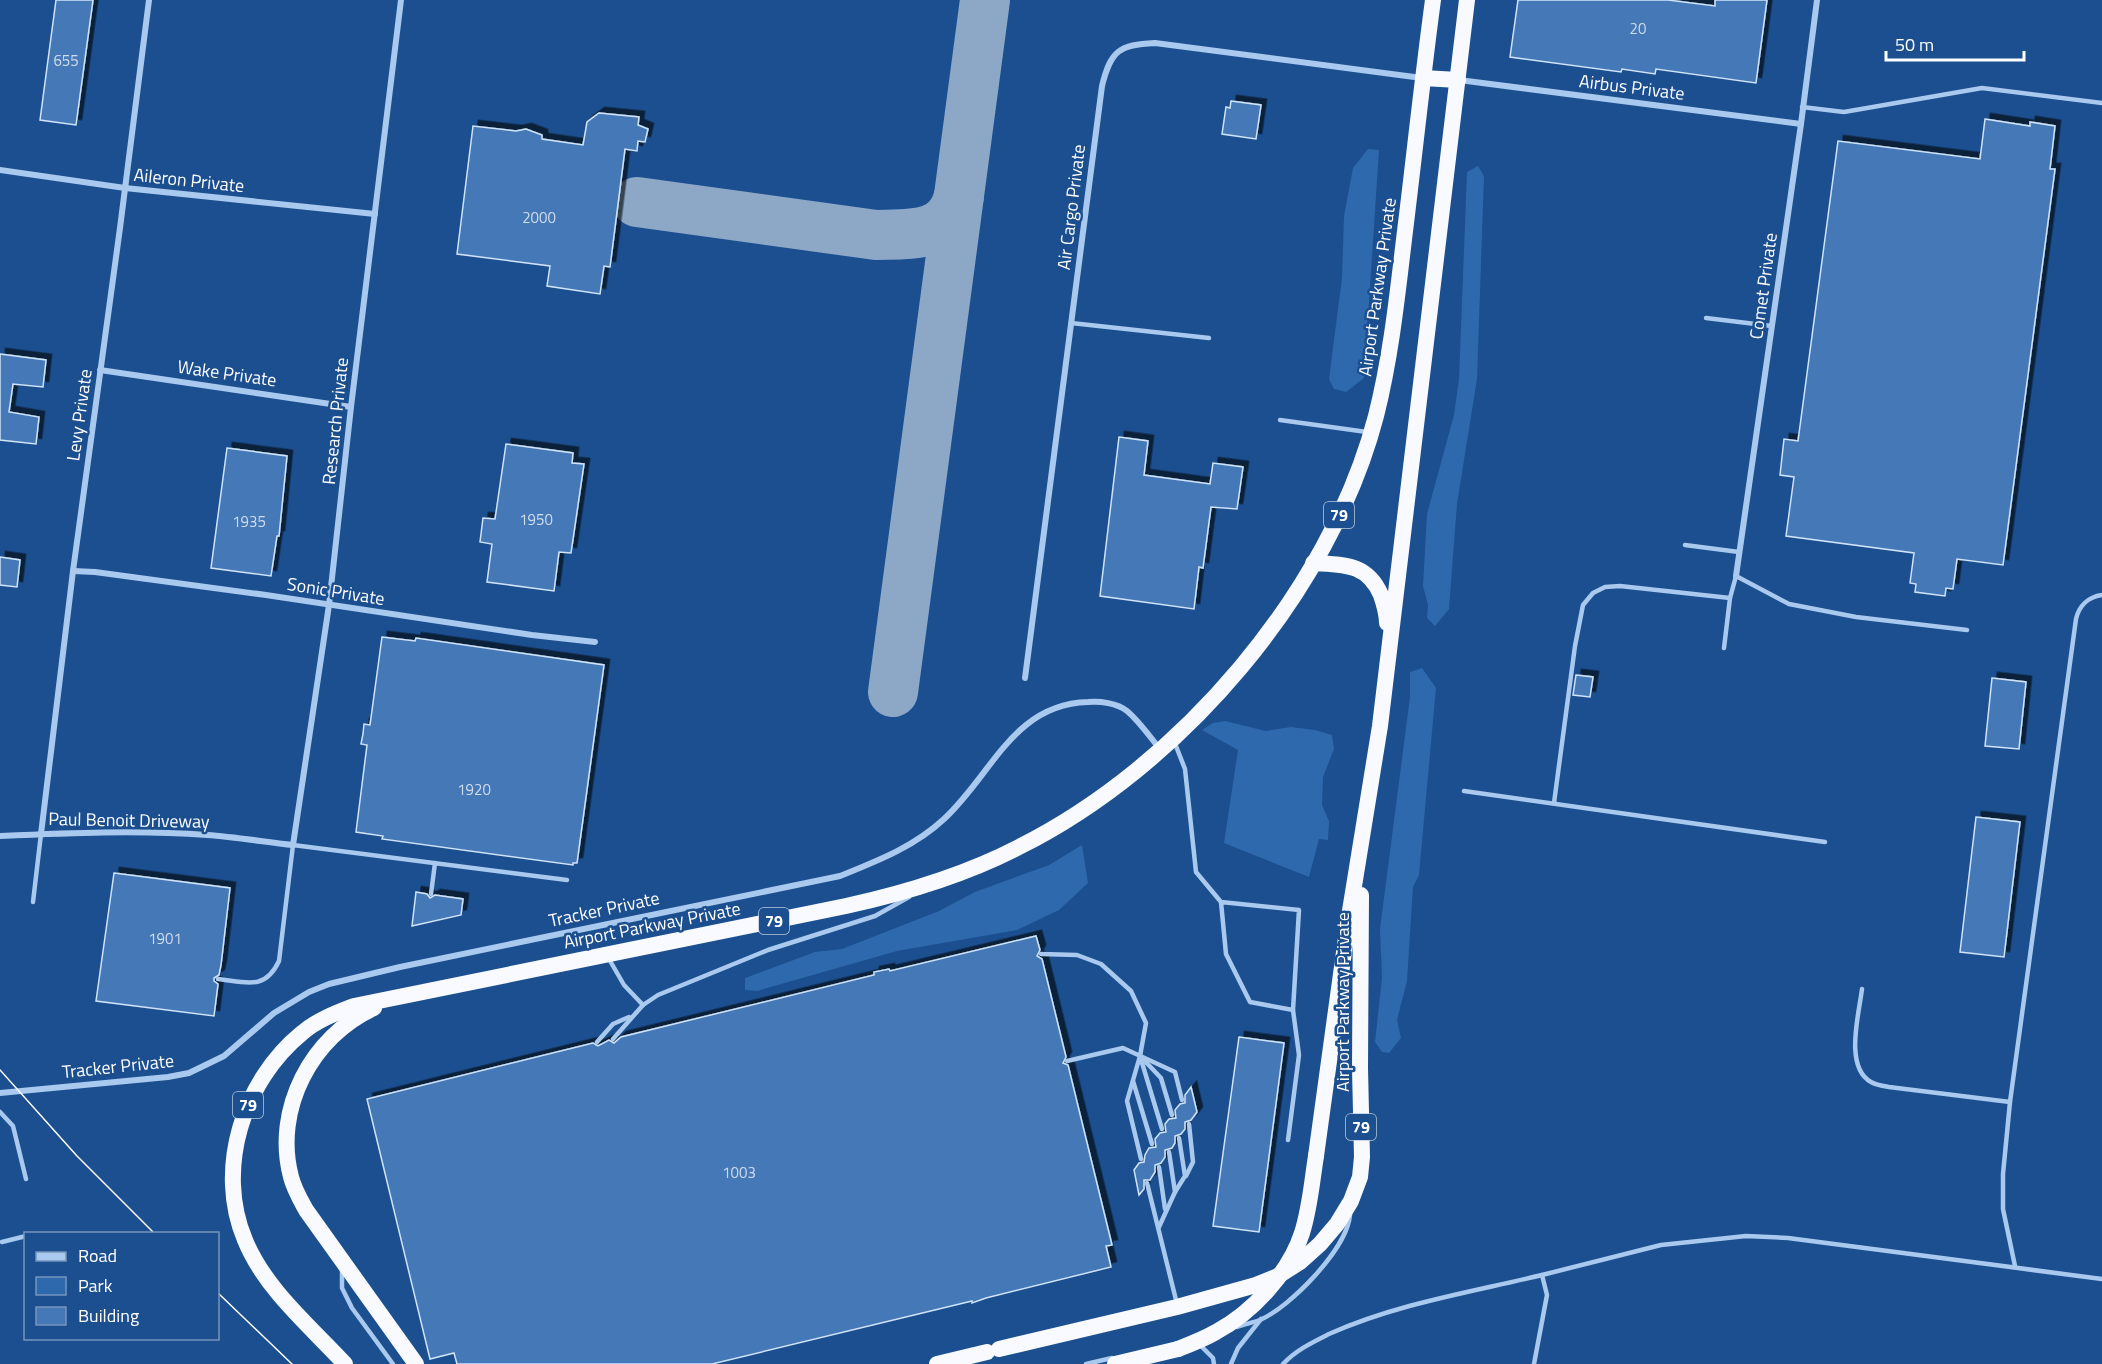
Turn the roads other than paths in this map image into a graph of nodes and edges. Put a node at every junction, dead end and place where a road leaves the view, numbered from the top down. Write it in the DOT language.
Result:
graph roads {
  1 [pos="149,0"];
  2 [pos="401,0"];
  3 [pos="1433,0"];
  4 [pos="1467,0"];
  5 [pos="1817,0"];
  6 [pos="1423,78"];
  7 [pos="1458,80"];
  8 [pos="2102,103"];
  9 [pos="1802,107"];
  10 [pos="1801,123"];
  11 [pos="0,170"];
  12 [pos="125,188"];
  13 [pos="375,214"];
  14 [pos="1706,318"];
  15 [pos="1071,323"];
  16 [pos="1772,326"];
  17 [pos="1209,338"];
  18 [pos="100,370"];
  19 [pos="351,407"];
  20 [pos="1280,420"];
  21 [pos="1370,433"];
  22 [pos="1685,545"];
  23 [pos="1739,552"];
  24 [pos="1313,564"];
  25 [pos="73,571"];
  26 [pos="1736,576"];
  27 [pos="2102,595"];
  28 [pos="1730,598"];
  29 [pos="329,605"];
  30 [pos="1967,630"];
  31 [pos="595,642"];
  32 [pos="1724,648"];
  33 [pos="1387,669"];
  34 [pos="1025,678"];
  35 [pos="1167,744"];
  36 [pos="1464,791"];
  37 [pos="1554,804"];
  38 [pos="41,834"];
  39 [pos="0,836"];
  40 [pos="1362,840"];
  41 [pos="1825,842"];
  42 [pos="293,845"];
  43 [pos="435,863"];
  44 [pos="567,880"];
  45 [pos="940,880"];
  46 [pos="431,894"];
  47 [pos="33,902"];
  48 [pos="1221,902"];
  49 [pos="606,954"];
  50 [pos="1041,954"];
  51 [pos="218,979"];
  52 [pos="1862,989"];
  53 [pos="405,994"];
  54 [pos="643,1005"];
  55 [pos="1293,1010"];
  56 [pos="632,1016"];
  57 [pos="613,1039"];
  58 [pos="597,1042"];
  59 [pos="1140,1056"];
  60 [pos="1067,1061"];
  61 [pos="1133,1080"];
  62 [pos="0,1093"];
  63 [pos="1182,1100"];
  64 [pos="2010,1102"];
  65 [pos="0,1112"];
  66 [pos="1172,1115"];
  67 [pos="1189,1124"];
  68 [pos="1162,1130"];
  69 [pos="1179,1138"];
  70 [pos="1288,1140"];
  71 [pos="1152,1144"];
  72 [pos="1169,1152"];
  73 [pos="1142,1159"];
  74 [pos="1159,1167"];
  75 [pos="1185,1176"];
  76 [pos="26,1179"];
  77 [pos="1148,1183"];
  78 [pos="1175,1192"];
  79 [pos="1351,1201"];
  80 [pos="1165,1210"];
  81 [pos="1159,1227"];
  82 [pos="24,1236"];
  83 [pos="2,1242"];
  84 [pos="343,1261"];
  85 [pos="2015,1266"];
  86 [pos="1542,1275"];
  87 [pos="2102,1279"];
  88 [pos="1177,1307"];
  89 [pos="1261,1319"];
  90 [pos="1194,1339"];
  91 [pos="1177,1342"];
  92 [pos="1116,1360"];
  93 [pos="345,1364"];
  94 [pos="393,1364"];
  95 [pos="416,1364"];
  96 [pos="937,1364"];
  97 [pos="1086,1364"];
  98 [pos="1214,1364"];
  99 [pos="1231,1364"];
  100 [pos="1283,1364"];
  101 [pos="1534,1364"];
  1 -- 12 [label="street, Levy Private"];
  2 -- 13 [label="street, Research Private"];
  3 -- 6 [label="highway, Airport Parkway Private / 79"];
  4 -- 7 [label="highway, Airport Parkway Private / 79"];
  5 -- 9 [label="street, Comet Private"];
  6 -- 7 [label="highway"];
  6 -- 15 [label="street, Air Cargo Private"];
  6 -- 21 [label="highway, Airport Parkway Private / 79"];
  7 -- 10 [label="street, Airbus Private"];
  7 -- 33 [label="highway, Airport Parkway Private / 79"];
  8 -- 9 [label="lane"];
  9 -- 10 [label="street, Comet Private"];
  10 -- 16 [label="street, Comet Private"];
  11 -- 12 [label="street, Aileron Private"];
  12 -- 13 [label="street, Aileron Private"];
  12 -- 18 [label="street, Levy Private"];
  13 -- 19 [label="street, Research Private"];
  14 -- 16 [label="lane"];
  15 -- 17 [label="lane"];
  15 -- 34 [label="street, Air Cargo Private"];
  16 -- 23 [label="street, Comet Private"];
  18 -- 19 [label="street, Wake Private"];
  18 -- 25 [label="street, Levy Private"];
  19 -- 29 [label="street, Research Private"];
  20 -- 21 [label="lane"];
  21 -- 24 [label="highway, Airport Parkway Private / 79"];
  22 -- 23 [label="lane"];
  23 -- 26 [label="street, Comet Private"];
  24 -- 33 [label="highway"];
  24 -- 35 [label="highway, Airport Parkway Private / 79"];
  25 -- 29 [label="street, Sonic Private"];
  25 -- 38 [label="street, Levy Private"];
  26 -- 28 [label="lane"];
  26 -- 30 [label="lane"];
  27 -- 64 [label="lane"];
  28 -- 32 [label="lane"];
  28 -- 37 [label="lane"];
  29 -- 31 [label="street, Sonic Private"];
  29 -- 42 [label="street, Research Private"];
  33 -- 40 [label="highway, Airport Parkway Private / 79"];
  35 -- 45 [label="highway, Airport Parkway Private / 79"];
  35 -- 48 [label="lane"];
  35 -- 62 [label="street, Tracker Private"];
  36 -- 37 [label="lane"];
  37 -- 41 [label="lane"];
  38 -- 39 [label="street, Paul Benoit Driveway"];
  38 -- 42 [label="street, Paul Benoit Driveway"];
  38 -- 47 [label="lane"];
  40 -- 79 [label="highway, Airport Parkway Private / 79"];
  40 -- 92 [label="highway, Airport Parkway Private / 79, bridge"];
  42 -- 43 [label="lane"];
  42 -- 51 [label="lane"];
  43 -- 44 [label="lane"];
  43 -- 46 [label="lane"];
  45 -- 49 [label="highway, Airport Parkway Private / 79"];
  45 -- 54 [label="lane"];
  48 -- 55 [label="lane"];
  48 -- 55 [label="lane"];
  49 -- 53 [label="highway, Airport Parkway Private / 79"];
  49 -- 54 [label="lane"];
  50 -- 59 [label="lane"];
  52 -- 64 [label="lane"];
  53 -- 84 [label="highway, Airport Parkway Private / 79"];
  53 -- 93 [label="highway, Airport Parkway Private / 79"];
  54 -- 56 [label="lane"];
  55 -- 70 [label="lane"];
  56 -- 57 [label="lane"];
  56 -- 58 [label="lane"];
  59 -- 60 [label="lane"];
  59 -- 61 [label="lane"];
  59 -- 63 [label="lane"];
  59 -- 66 [label="lane"];
  59 -- 68 [label="lane"];
  61 -- 71 [label="lane"];
  61 -- 73 [label="lane"];
  64 -- 85 [label="lane"];
  65 -- 76 [label="lane"];
  67 -- 75 [label="lane"];
  69 -- 75 [label="lane"];
  72 -- 78 [label="lane"];
  74 -- 80 [label="lane"];
  75 -- 78 [label="lane"];
  77 -- 81 [label="lane"];
  78 -- 80 [label="lane"];
  79 -- 88 [label="highway, Airport Parkway Private / 79"];
  79 -- 89 [label="lane"];
  80 -- 81 [label="lane"];
  81 -- 88 [label="lane"];
  82 -- 83 [label="lane"];
  84 -- 94 [label="lane"];
  84 -- 95 [label="highway, Airport Parkway Private / 79"];
  85 -- 86 [label="lane"];
  85 -- 87 [label="lane"];
  86 -- 100 [label="lane"];
  86 -- 101 [label="lane"];
  88 -- 96 [label="highway, Airport Parkway Private / 79"];
  89 -- 90 [label="lane"];
  89 -- 99 [label="lane"];
  90 -- 91 [label="lane"];
  90 -- 98 [label="lane"];
  92 -- 97 [label="lane"];
}
